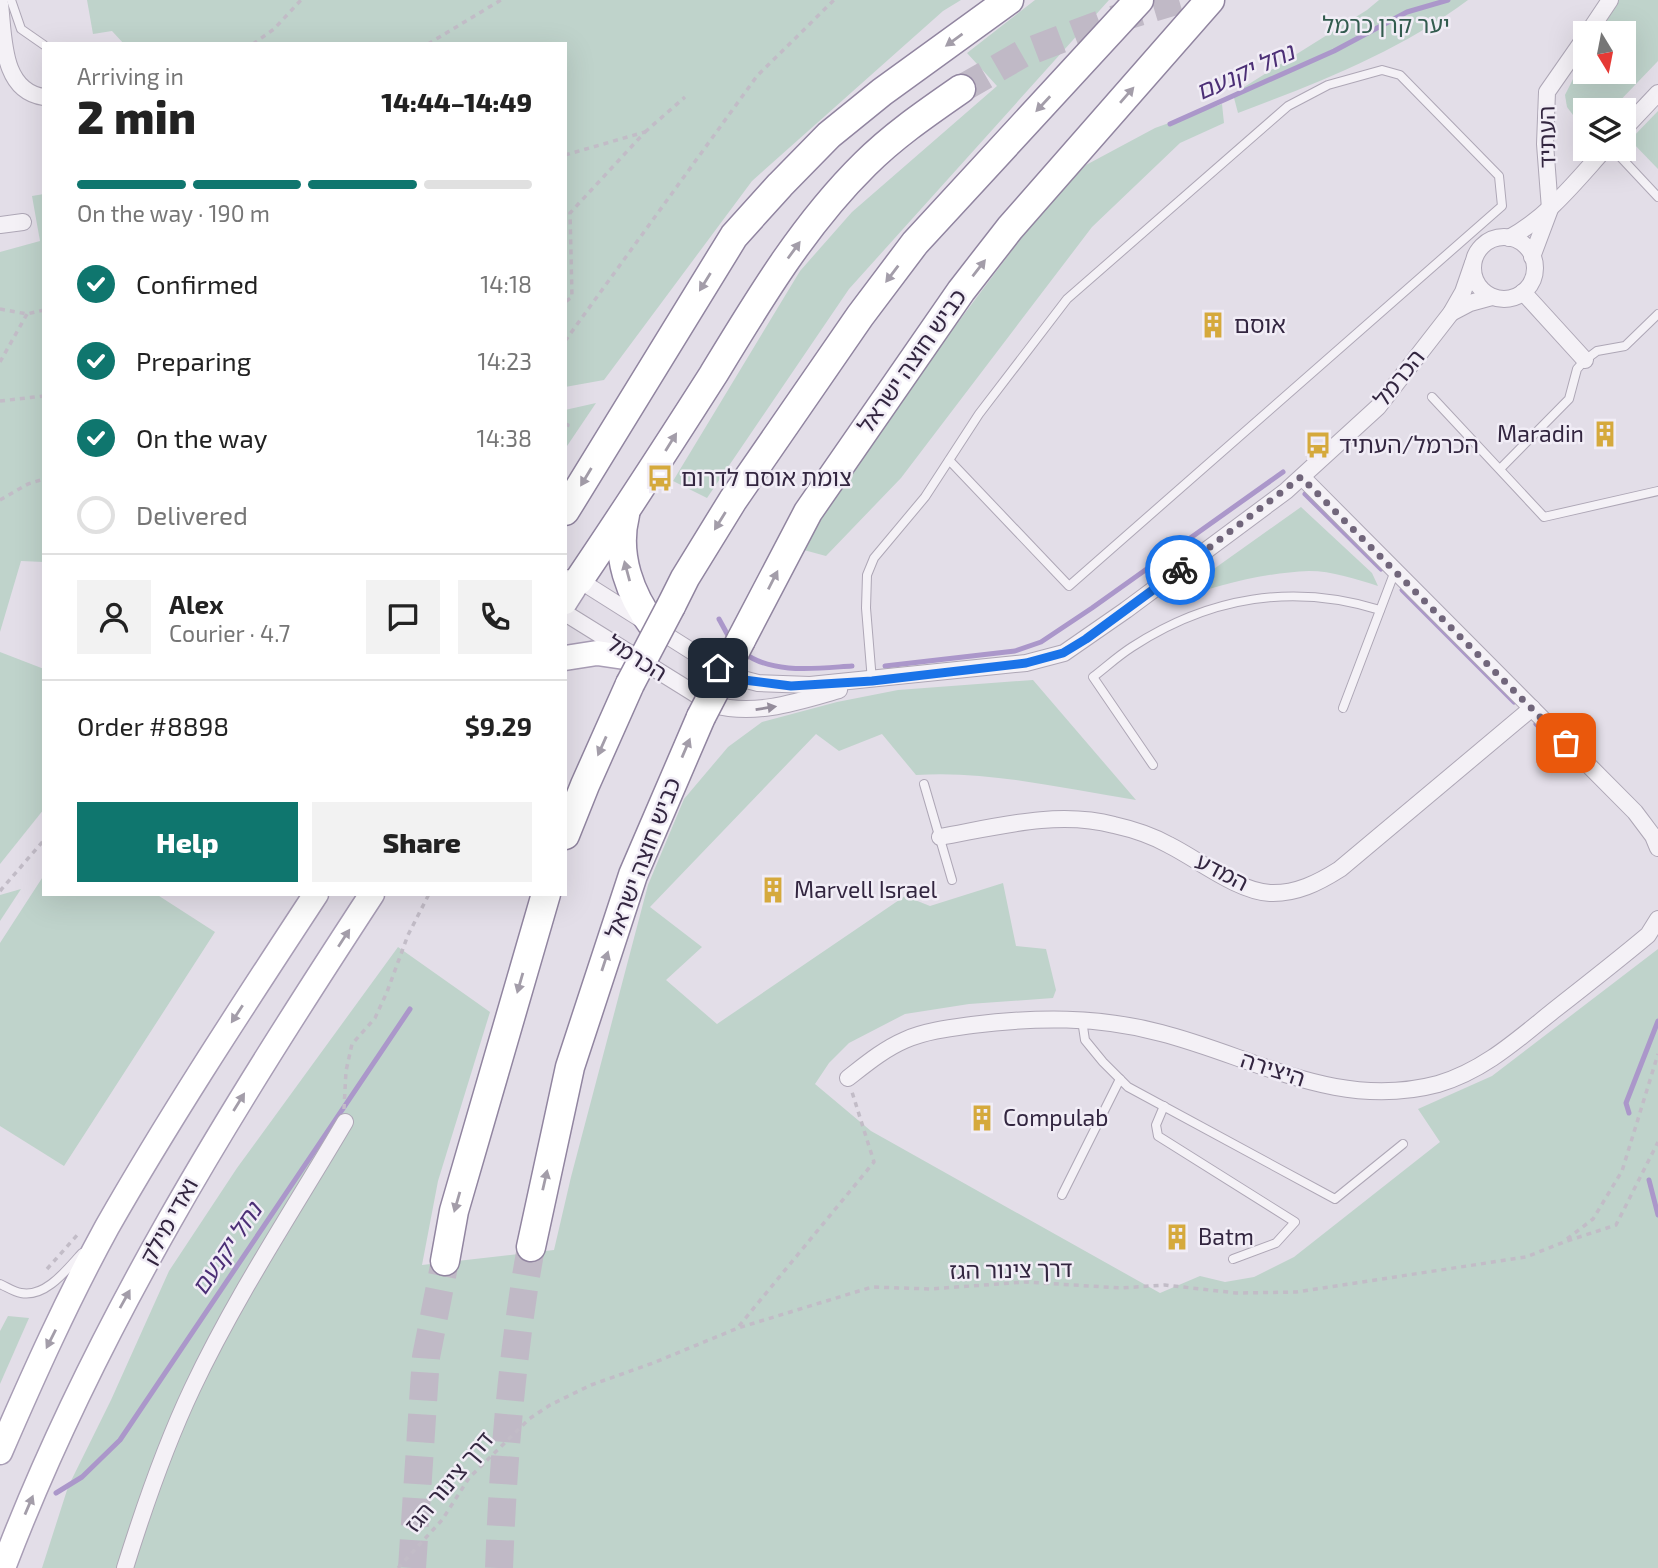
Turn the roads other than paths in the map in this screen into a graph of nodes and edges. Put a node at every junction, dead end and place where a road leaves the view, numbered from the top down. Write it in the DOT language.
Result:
graph roads {
  1 [pos="11,0"];
  2 [pos="1009,0"];
  3 [pos="1139,0"];
  4 [pos="1210,0"];
  5 [pos="1610,0"];
  6 [pos="0,4"];
  7 [pos="1596,21"];
  8 [pos="42,44"];
  9 [pos="1573,55"];
  10 [pos="961,89"];
  11 [pos="1658,93"];
  12 [pos="42,96"];
  13 [pos="1636,116"];
  14 [pos="1594,161"];
  15 [pos="1625,161"];
  16 [pos="1658,197"];
  17 [pos="1550,209"];
  18 [pos="23,222"];
  19 [pos="0,225"];
  20 [pos="1509,237"];
  21 [pos="1532,257"];
  22 [pos="1473,263"];
  23 [pos="1523,292"];
  24 [pos="1492,297"];
  25 [pos="1451,313"];
  26 [pos="1658,314"];
  27 [pos="1586,360"];
  28 [pos="1432,397"];
  29 [pos="949,460"];
  30 [pos="1500,469"];
  31 [pos="1301,477"];
  32 [pos="1658,491"];
  33 [pos="567,508"];
  34 [pos="627,509"];
  35 [pos="1395,571"];
  36 [pos="570,587"];
  37 [pos="1380,610"];
  38 [pos="567,615"];
  39 [pos="662,616"];
  40 [pos="567,658"];
  41 [pos="634,672"];
  42 [pos="872,681"];
  43 [pos="1343,708"];
  44 [pos="1532,708"];
  45 [pos="1153,765"];
  46 [pos="925,784"];
  47 [pos="567,830"];
  48 [pos="940,837"];
  49 [pos="1658,848"];
  50 [pos="952,880"];
  51 [pos="315,896"];
  52 [pos="371,896"];
  53 [pos="545,896"];
  54 [pos="1658,919"];
  55 [pos="1082,1020"];
  56 [pos="848,1078"];
  57 [pos="1120,1079"];
  58 [pos="1164,1106"];
  59 [pos="345,1122"];
  60 [pos="1403,1144"];
  61 [pos="1062,1195"];
  62 [pos="107,1228"];
  63 [pos="531,1247"];
  64 [pos="1233,1259"];
  65 [pos="445,1261"];
  66 [pos="0,1284"];
  67 [pos="0,1452"];
  68 [pos="3,1568"];
  69 [pos="125,1568"];
  1 -- 8 [label="lane"];
  2 -- 33 [label="highway, one-way"];
  3 -- 39 [label="highway, one-way"];
  63 -- 4 [label="highway, כביש חוצה ישראל, one-way, bridge"];
  5 -- 7 [label="street, העתיד"];
  6 -- 12 [label="street"];
  9 -- 17 [label="street, העתיד"];
  34 -- 10 [label="highway, one-way"];
  11 -- 13 [label="street"];
  14 -- 17 [label="street"];
  15 -- 16 [label="lane"];
  17 -- 20 [label="street"];
  17 -- 21 [label="street"];
  18 -- 19 [label="street"];
  20 -- 21 [label="street"];
  20 -- 22 [label="street"];
  21 -- 23 [label="street"];
  22 -- 24 [label="street"];
  22 -- 25 [label="street, הכרמל"];
  23 -- 24 [label="street"];
  23 -- 27 [label="street"];
  24 -- 25 [label="street, הכרמל"];
  25 -- 31 [label="street, הכרמל"];
  26 -- 27 [label="lane"];
  27 -- 30 [label="lane"];
  28 -- 30 [label="lane"];
  29 -- 29 [label="lane"];
  29 -- 42 [label="lane"];
  30 -- 32 [label="lane"];
  31 -- 35 [label="street"];
  31 -- 42 [label="street, הכרמל"];
  34 -- 36 [label="highway"];
  39 -- 34 [label="highway, one-way"];
  35 -- 37 [label="lane"];
  35 -- 44 [label="street"];
  36 -- 39 [label="street, הכרמל"];
  37 -- 43 [label="lane"];
  37 -- 45 [label="lane"];
  38 -- 41 [label="street, הכרמל"];
  39 -- 41 [label="highway, bridge"];
  39 -- 42 [label="street, הכרמל"];
  40 -- 41 [label="main road"];
  41 -- 42 [label="street, הכרמל, one-way"];
  41 -- 47 [label="highway, one-way"];
  44 -- 48 [label="street, המדע"];
  44 -- 49 [label="street"];
  46 -- 48 [label="lane"];
  48 -- 50 [label="lane"];
  51 -- 62 [label="main road, ואדי מילק, one-way"];
  68 -- 52 [label="main road, ואדי מילק, one-way"];
  53 -- 65 [label="highway, one-way"];
  54 -- 55 [label="street, היצירה"];
  55 -- 56 [label="street, היצירה"];
  55 -- 57 [label="lane"];
  57 -- 58 [label="lane"];
  57 -- 61 [label="lane"];
  58 -- 60 [label="lane"];
  58 -- 64 [label="lane"];
  59 -- 69 [label="street"];
  62 -- 66 [label="lane"];
  62 -- 67 [label="main road, ואדי מילק, one-way"];
}
